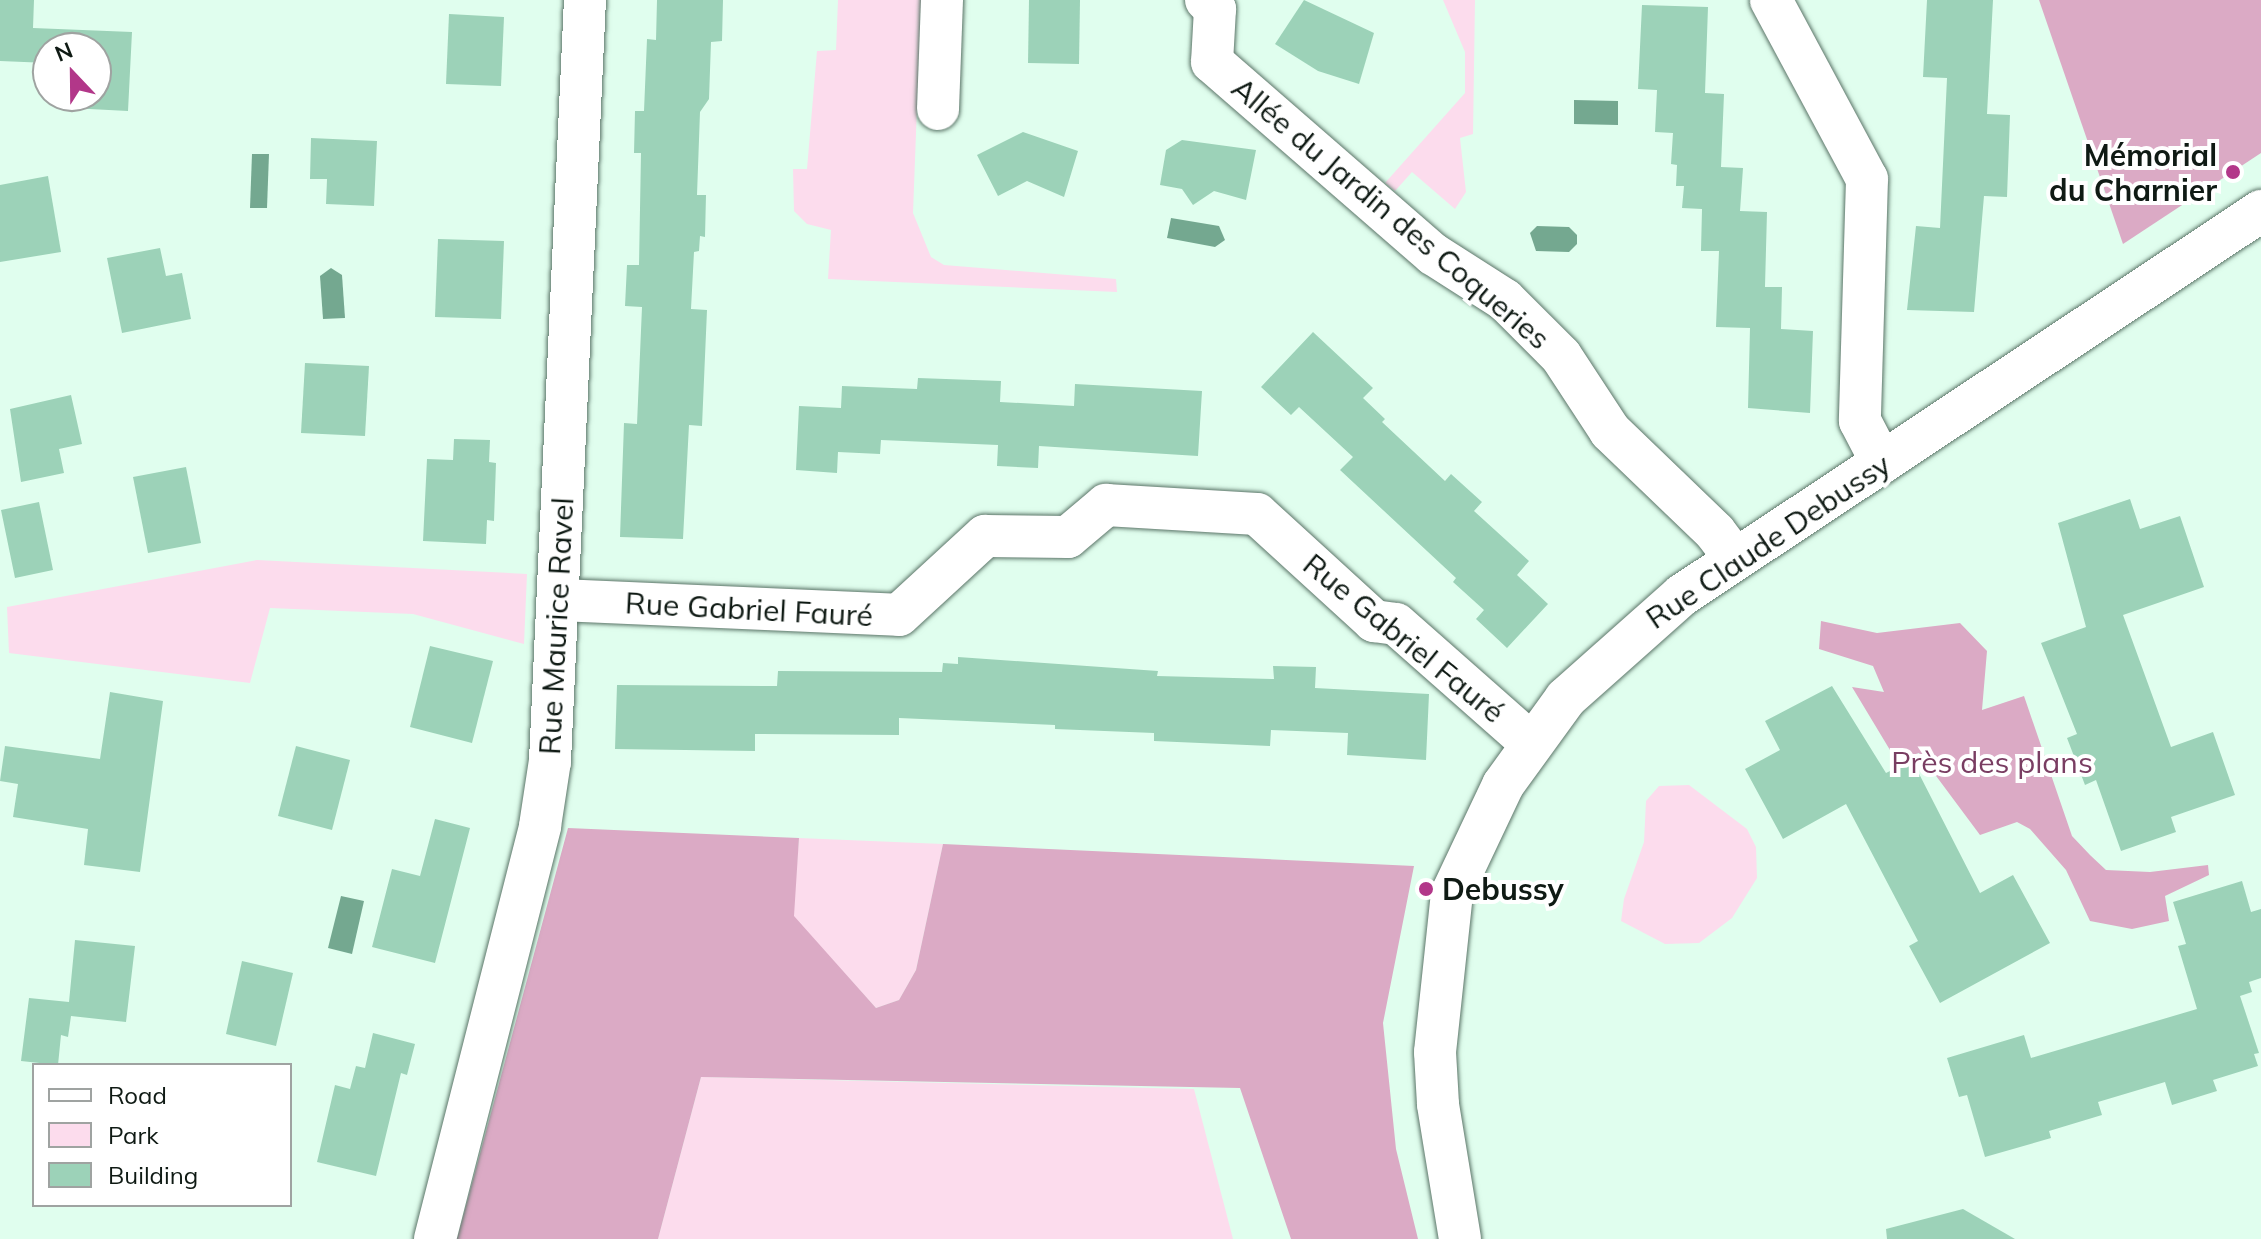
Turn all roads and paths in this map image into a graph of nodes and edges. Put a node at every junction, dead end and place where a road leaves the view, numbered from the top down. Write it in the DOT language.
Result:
graph roads {
  1 [pos="585,0"];
  2 [pos="942,0"];
  3 [pos="1206,0"];
  4 [pos="1771,0"];
  5 [pos="938,109"];
  6 [pos="2261,211"];
  7 [pos="1882,463"];
  8 [pos="1735,559"];
  9 [pos="558,600"];
  10 [pos="1531,743"];
  11 [pos="435,1239"];
  12 [pos="1460,1239"];
  1 -- 9 [label="street, Rue Maurice Ravel"];
  2 -- 5 [label="street"];
  3 -- 8 [label="street, Allée du Jardin des Coqueries"];
  4 -- 7 [label="street"];
  6 -- 7 [label="street, Rue Claude Debussy"];
  7 -- 8 [label="street, Rue Claude Debussy"];
  8 -- 10 [label="street, Rue Claude Debussy"];
  9 -- 10 [label="street, Rue Gabriel Fauré"];
  9 -- 11 [label="street, Rue Maurice Ravel"];
  10 -- 12 [label="street, Rue Claude Debussy"];
}
